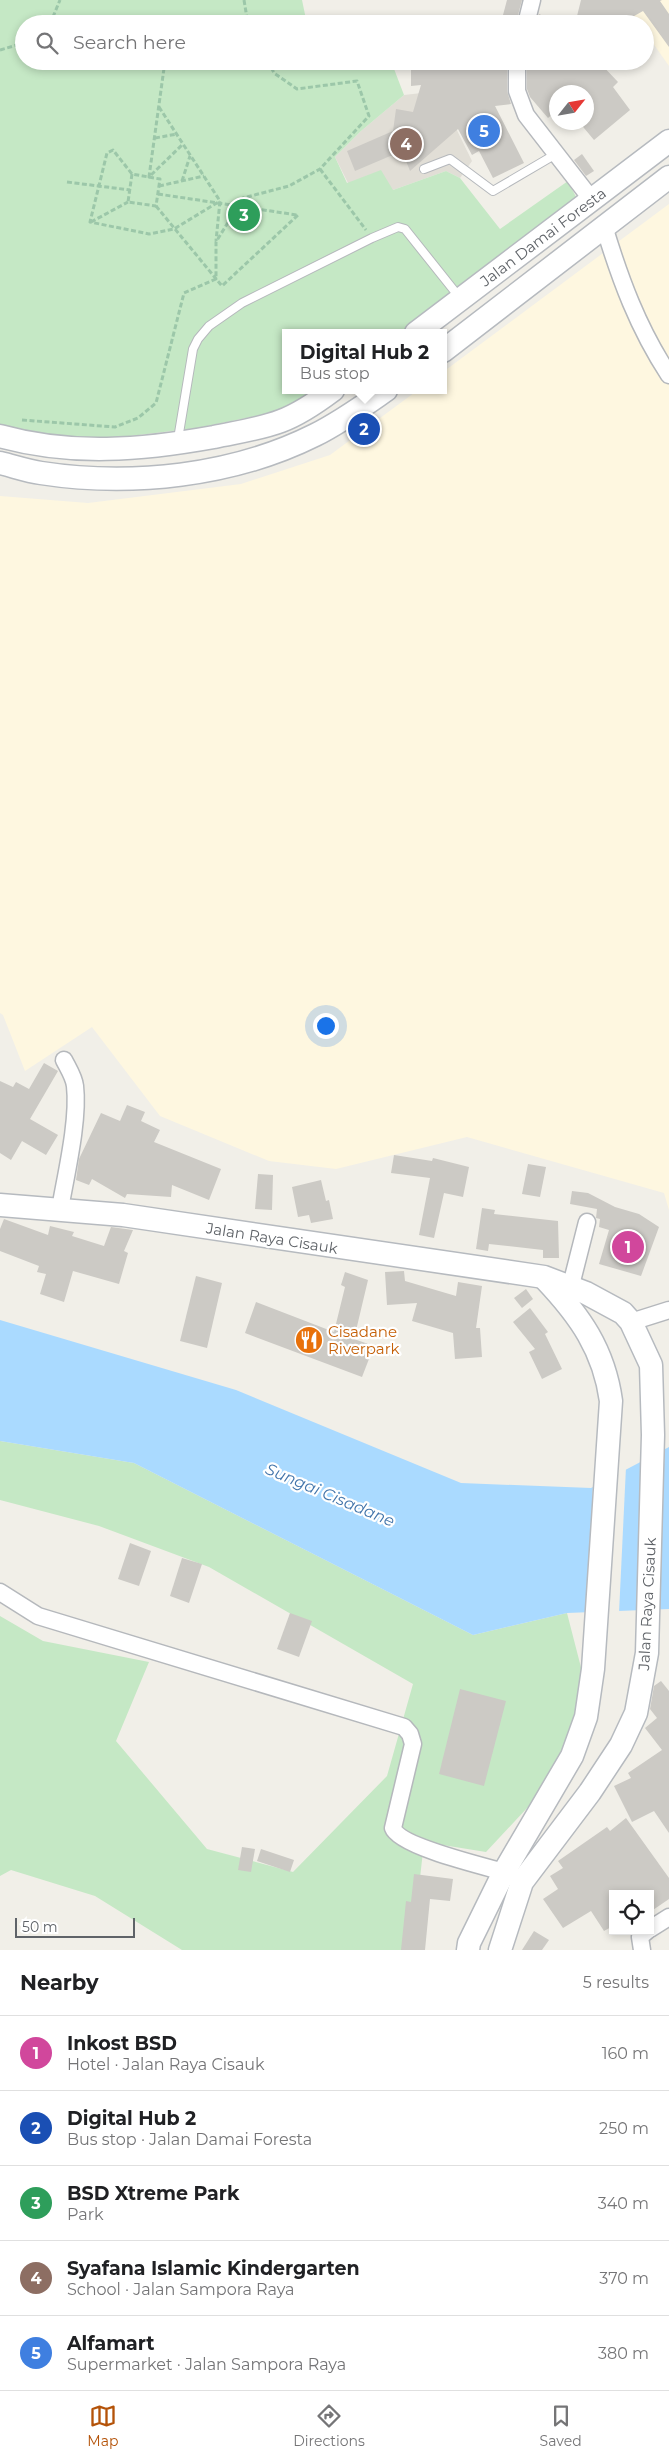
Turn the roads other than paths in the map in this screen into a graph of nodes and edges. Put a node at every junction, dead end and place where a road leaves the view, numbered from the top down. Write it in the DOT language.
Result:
graph roads {
  1 [pos="532,0"];
  2 [pos="528,15"];
  3 [pos="517,70"];
  4 [pos="669,142"];
  5 [pos="556,154"];
  6 [pos="424,169"];
  7 [pos="669,177"];
  8 [pos="592,200"];
  9 [pos="604,226"];
  10 [pos="461,300"];
  11 [pos="442,329"];
  12 [pos="447,331"];
  13 [pos="669,375"];
  14 [pos="327,394"];
  15 [pos="380,394"];
  16 [pos="0,436"];
  17 [pos="178,444"];
  18 [pos="0,462"];
  19 [pos="64,1060"];
  20 [pos="0,1205"];
  21 [pos="60,1209"];
  22 [pos="588,1222"];
  23 [pos="569,1294"];
  24 [pos="669,1310"];
  25 [pos="631,1322"];
  26 [pos="0,1592"];
  27 [pos="513,1877"];
  28 [pos="669,1917"];
  29 [pos="654,1927"];
  30 [pos="643,1935"];
  31 [pos="468,1950"];
  32 [pos="500,1950"];
  33 [pos="642,1950"];
  1 -- 2 [label="street"];
  3 -- 5 [label="street"];
  4 -- 8 [label="main road, Jalan Damai Foresta"];
  5 -- 6 [label="lane"];
  5 -- 8 [label="street"];
  7 -- 9 [label="main road, Jalan Damai Foresta"];
  8 -- 10 [label="main road, Jalan Damai Foresta"];
  9 -- 12 [label="main road, Jalan Damai Foresta"];
  9 -- 13 [label="street"];
  10 -- 11 [label="main road, Jalan Damai Foresta"];
  10 -- 17 [label="lane"];
  14 -- 17 [label="main road"];
  15 -- 18 [label="main road"];
  16 -- 17 [label="main road"];
  19 -- 21 [label="street"];
  20 -- 21 [label="main road, Jalan Raya Cisauk"];
  21 -- 23 [label="main road, Jalan Raya Cisauk"];
  22 -- 23 [label="street"];
  23 -- 25 [label="main road, Jalan Raya Cisauk"];
  23 -- 27 [label="main road, Jalan Raya Cisauk"];
  24 -- 25 [label="street"];
  25 -- 27 [label="main road, Jalan Raya Cisauk"];
  26 -- 27 [label="street"];
  27 -- 31 [label="main road, Jalan Raya Cisauk"];
  27 -- 32 [label="main road, Jalan Raya Cisauk"];
  28 -- 29 [label="street"];
  30 -- 33 [label="street"];
}
